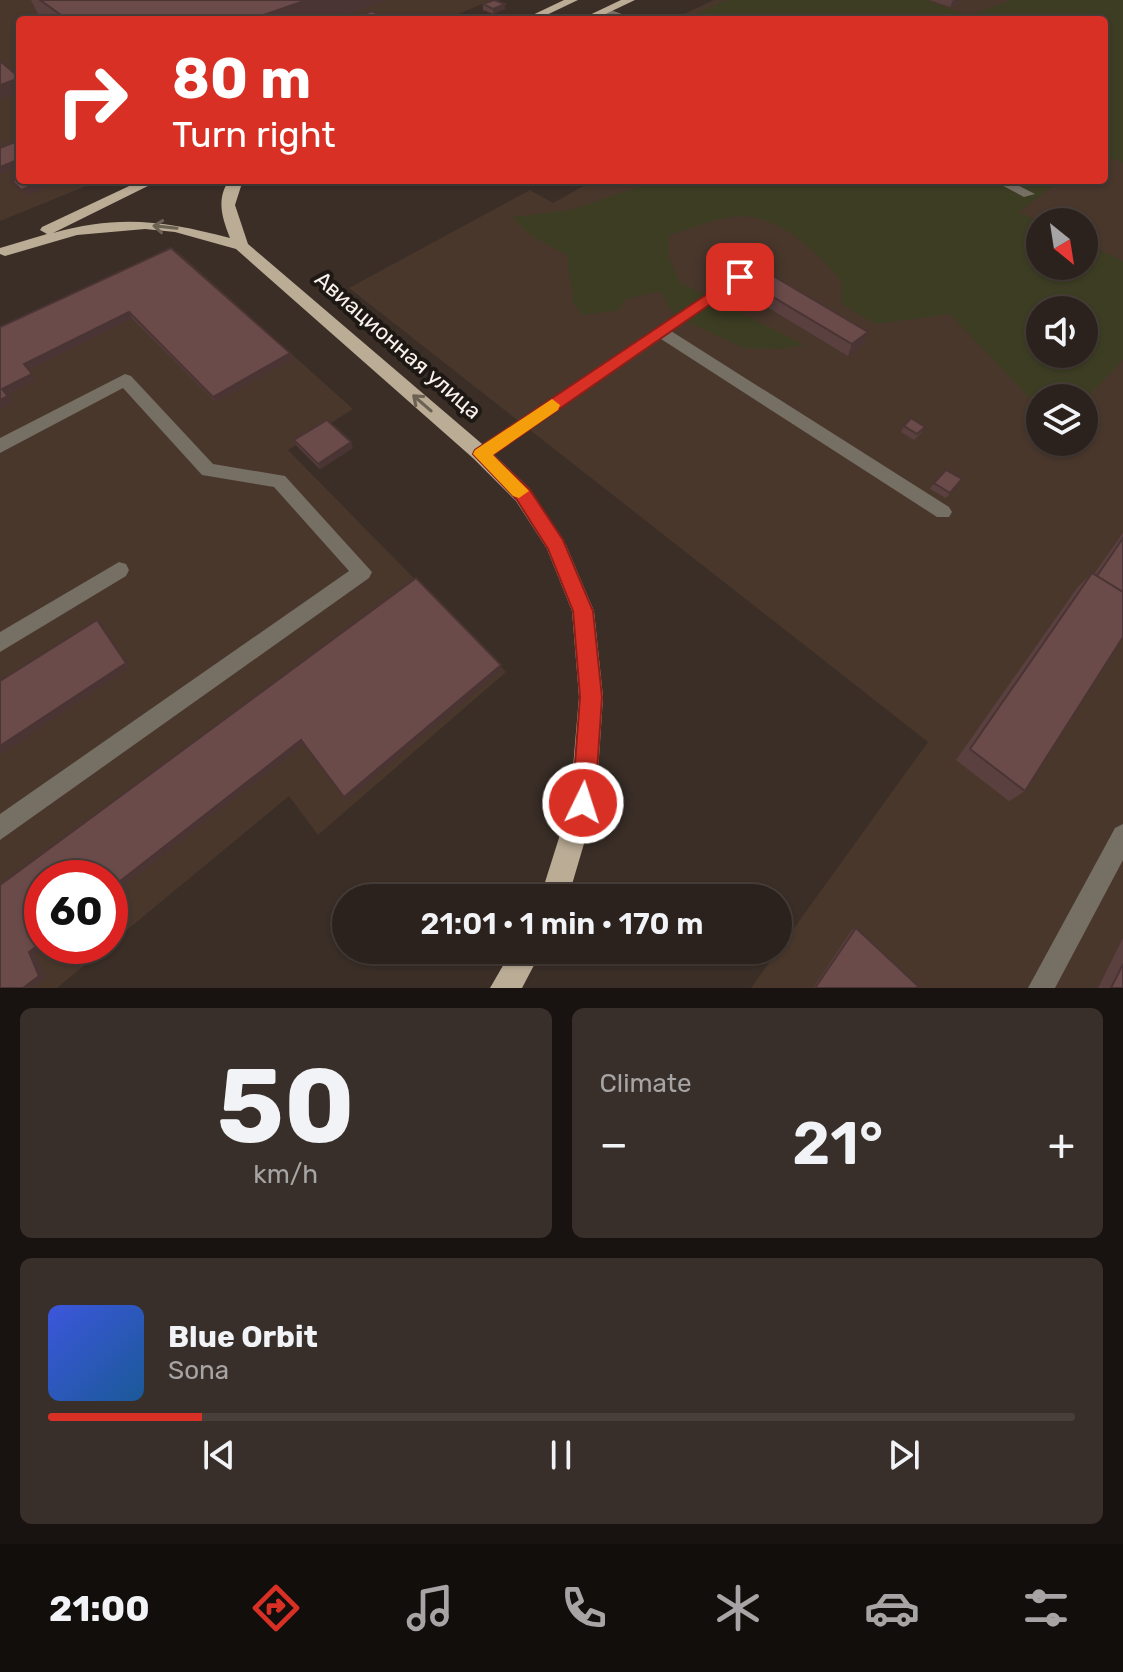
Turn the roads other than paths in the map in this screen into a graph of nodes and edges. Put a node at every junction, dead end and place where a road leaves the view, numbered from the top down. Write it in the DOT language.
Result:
graph roads {
  1 [pos="573,0"];
  2 [pos="630,0"];
  3 [pos="606,11"];
  4 [pos="536,16"];
  5 [pos="594,16"];
  6 [pos="619,16"];
  7 [pos="145,184"];
  8 [pos="234,184"];
  9 [pos="1007,184"];
  10 [pos="1029,194"];
  11 [pos="241,246"];
  12 [pos="2,252"];
  13 [pos="740,277"];
  14 [pos="660,331"];
  15 [pos="0,446"];
  16 [pos="481,454"];
  17 [pos="943,512"];
  18 [pos="119,570"];
  19 [pos="0,643"];
  20 [pos="0,828"];
  21 [pos="1123,836"];
  22 [pos="558,884"];
  23 [pos="520,964"];
  24 [pos="505,988"];
  25 [pos="1041,988"];
  1 -- 4 [label="main road"];
  2 -- 3 [label="main road"];
  3 -- 5 [label="main road"];
  3 -- 6 [label="lane"];
  7 -- 12 [label="main road"];
  8 -- 11 [label="main road, Авиационная улица"];
  9 -- 10 [label="lane"];
  11 -- 12 [label="main road, Авиационная улица, one-way"];
  16 -- 11 [label="main road, Авиационная улица, one-way"];
  13 -- 14 [label="lane"];
  14 -- 16 [label="lane"];
  14 -- 17 [label="lane"];
  15 -- 20 [label="lane"];
  16 -- 22 [label="main road, Авиационная улица"];
  18 -- 19 [label="lane"];
  21 -- 25 [label="lane"];
  23 -- 24 [label="main road"];
}
